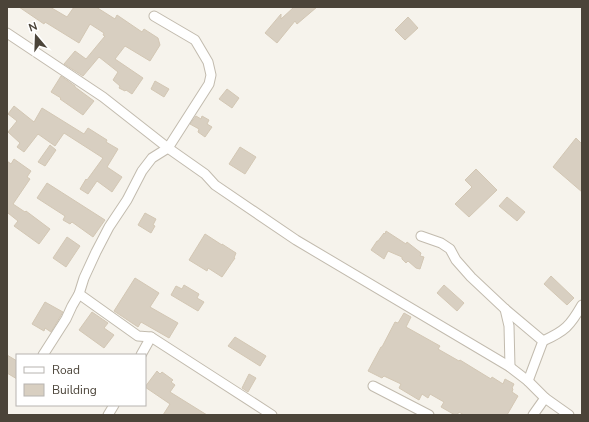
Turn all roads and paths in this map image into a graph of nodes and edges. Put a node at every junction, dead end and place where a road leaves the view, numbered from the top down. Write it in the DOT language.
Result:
graph roads {
  1 [pos="154,16"];
  2 [pos="7,33"];
  3 [pos="168,148"];
  4 [pos="421,236"];
  5 [pos="79,294"];
  6 [pos="582,305"];
  7 [pos="505,309"];
  8 [pos="151,337"];
  9 [pos="543,341"];
  10 [pos="44,354"];
  11 [pos="142,354"];
  12 [pos="510,367"];
  13 [pos="528,381"];
  14 [pos="374,386"];
  15 [pos="545,398"];
  16 [pos="113,406"];
  17 [pos="108,415"];
  18 [pos="272,415"];
  19 [pos="428,415"];
  20 [pos="533,415"];
  21 [pos="569,415"];
  1 -- 3 [label="street"];
  2 -- 3 [label="street"];
  3 -- 5 [label="street"];
  3 -- 12 [label="street"];
  4 -- 7 [label="street"];
  5 -- 8 [label="street"];
  5 -- 10 [label="street"];
  6 -- 9 [label="street"];
  7 -- 9 [label="street"];
  7 -- 12 [label="street"];
  8 -- 11 [label="street"];
  8 -- 18 [label="street"];
  9 -- 13 [label="street"];
  12 -- 13 [label="street"];
  13 -- 15 [label="street"];
  14 -- 19 [label="street"];
  15 -- 20 [label="street"];
  15 -- 21 [label="street"];
  16 -- 17 [label="street"];
}
